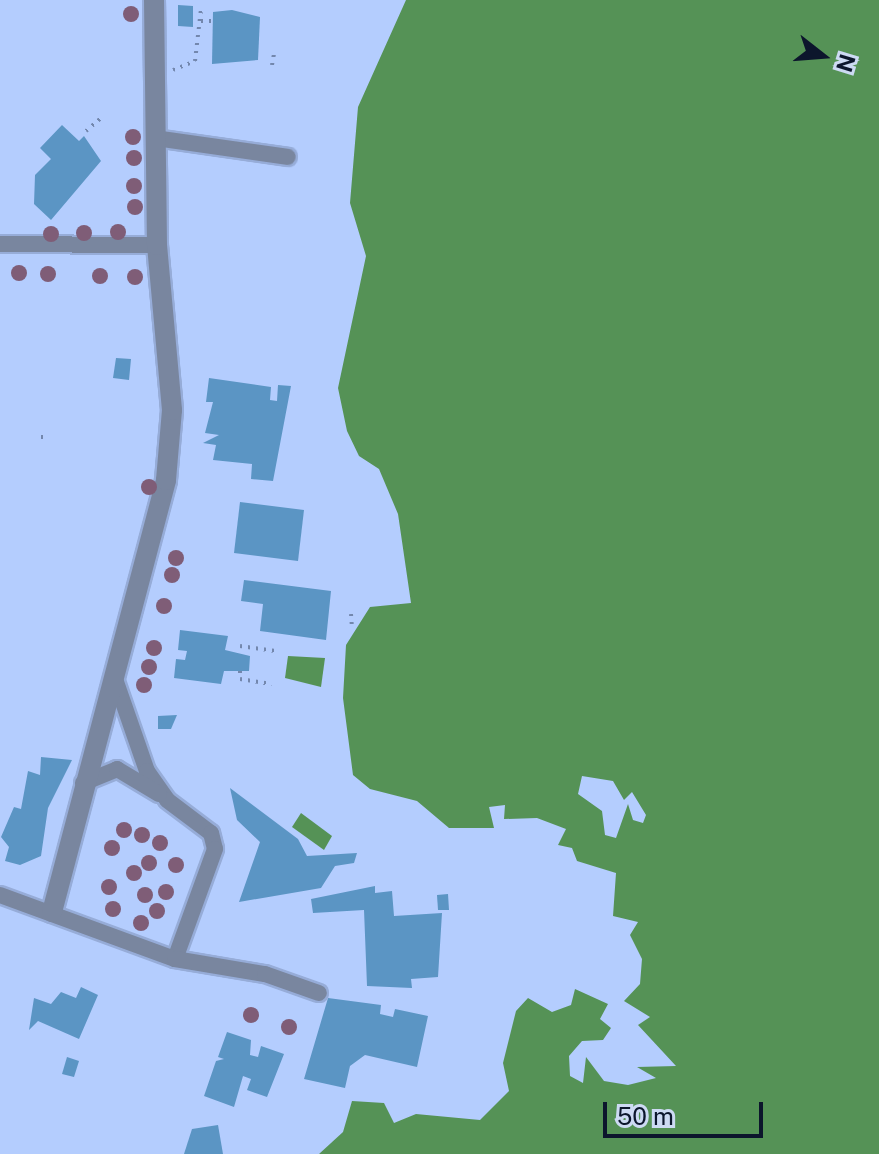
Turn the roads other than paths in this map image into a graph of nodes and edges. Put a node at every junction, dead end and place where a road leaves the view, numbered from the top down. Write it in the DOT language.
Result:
graph roads {
  1 [pos="154,0"];
  2 [pos="155,138"];
  3 [pos="288,157"];
  4 [pos="0,244"];
  5 [pos="157,245"];
  6 [pos="116,682"];
  7 [pos="83,783"];
  8 [pos="167,800"];
  9 [pos="0,895"];
  10 [pos="52,912"];
  11 [pos="175,959"];
  12 [pos="319,993"];
  1 -- 2 [label="street"];
  2 -- 3 [label="street"];
  2 -- 5 [label="street"];
  4 -- 5 [label="street"];
  5 -- 6 [label="street"];
  6 -- 7 [label="street"];
  6 -- 8 [label="street"];
  7 -- 8 [label="street"];
  7 -- 10 [label="street"];
  8 -- 11 [label="street"];
  9 -- 10 [label="street"];
  10 -- 11 [label="street"];
  11 -- 12 [label="street"];
}
